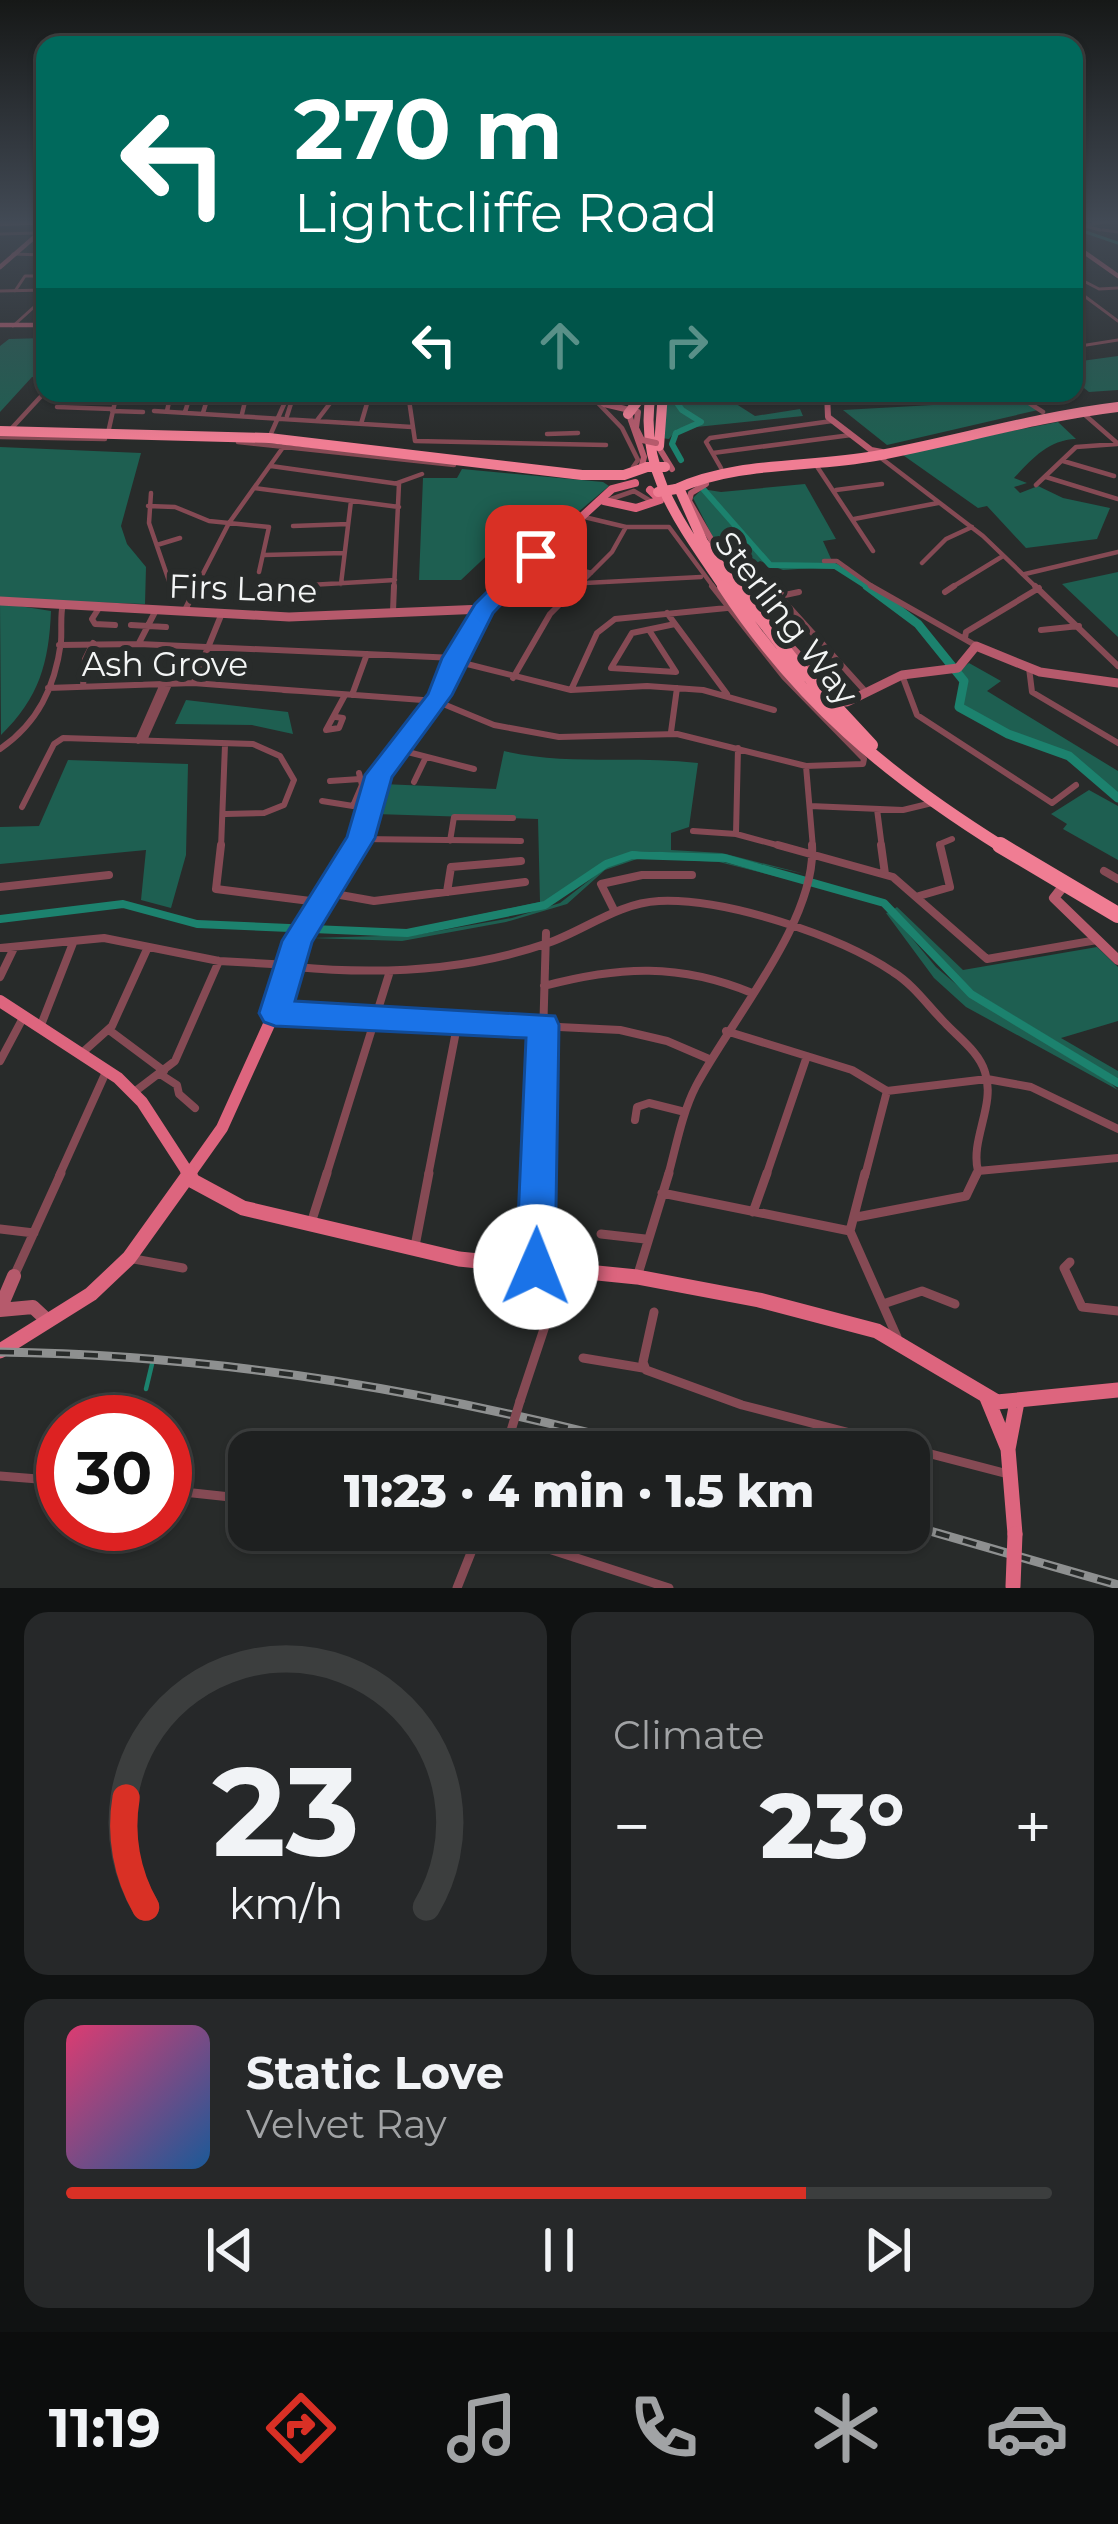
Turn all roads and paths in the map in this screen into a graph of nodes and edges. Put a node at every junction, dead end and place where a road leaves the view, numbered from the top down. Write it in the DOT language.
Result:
graph roads {
  1 [pos="1083,296"];
  2 [pos="36,302"];
  3 [pos="28,310"];
  4 [pos="36,310"];
  5 [pos="1118,321"];
  6 [pos="0,325"];
  7 [pos="36,325"];
  8 [pos="13,326"];
  9 [pos="1118,340"];
  10 [pos="1083,345"];
  11 [pos="36,401"];
  12 [pos="114,402"];
  13 [pos="169,402"];
  14 [pos="188,402"];
  15 [pos="206,402"];
  16 [pos="245,402"];
  17 [pos="288,402"];
  18 [pos="331,402"];
  19 [pos="367,402"];
  20 [pos="409,402"];
  21 [pos="604,402"];
  22 [pos="636,402"];
  23 [pos="653,402"];
  24 [pos="825,402"];
  25 [pos="1026,402"];
  26 [pos="1118,405"];
  27 [pos="57,407"];
  28 [pos="112,410"];
  29 [pos="620,410"];
  30 [pos="1104,410"];
  31 [pos="154,411"];
  32 [pos="167,411"];
  33 [pos="143,412"];
  34 [pos="185,412"];
  35 [pos="1043,412"];
  36 [pos="1081,412"];
  37 [pos="203,413"];
  38 [pos="242,414"];
  39 [pos="284,416"];
  40 [pos="1057,416"];
  41 [pos="318,419"];
  42 [pos="832,421"];
  43 [pos="361,424"];
  44 [pos="412,427"];
  45 [pos="108,433"];
  46 [pos="578,433"];
  47 [pos="2,434"];
  48 [pos="272,434"];
  49 [pos="547,434"];
  50 [pos="564,434"];
  51 [pos="851,435"];
  52 [pos="143,438"];
  53 [pos="652,440"];
  54 [pos="1118,444"];
  55 [pos="607,445"];
  56 [pos="284,446"];
  57 [pos="563,447"];
  58 [pos="713,453"];
  59 [pos="876,453"];
  60 [pos="1063,461"];
  61 [pos="454,465"];
  62 [pos="817,465"];
  63 [pos="271,466"];
  64 [pos="721,468"];
  65 [pos="558,472"];
  66 [pos="422,474"];
  67 [pos="1114,476"];
  68 [pos="1046,477"];
  69 [pos="699,478"];
  70 [pos="397,483"];
  71 [pos="882,484"];
  72 [pos="659,485"];
  73 [pos="1036,485"];
  74 [pos="254,488"];
  75 [pos="836,490"];
  76 [pos="151,493"];
  77 [pos="614,496"];
  78 [pos="1118,499"];
  79 [pos="351,501"];
  80 [pos="939,502"];
  81 [pos="148,506"];
  82 [pos="399,507"];
  83 [pos="580,516"];
  84 [pos="854,519"];
  85 [pos="229,523"];
  86 [pos="348,524"];
  87 [pos="293,526"];
  88 [pos="626,526"];
  89 [pos="972,527"];
  90 [pos="180,538"];
  91 [pos="157,544"];
  92 [pos="873,551"];
  93 [pos="1118,552"];
  94 [pos="344,553"];
  95 [pos="265,555"];
  96 [pos="536,556"];
  97 [pos="1004,556"];
  98 [pos="824,561"];
  99 [pos="922,563"];
  100 [pos="260,572"];
  101 [pos="745,572"];
  102 [pos="592,573"];
  103 [pos="1025,574"];
  104 [pos="701,577"];
  105 [pos="725,579"];
  106 [pos="394,580"];
  107 [pos="583,582"];
  108 [pos="198,584"];
  109 [pos="341,584"];
  110 [pos="292,586"];
  111 [pos="1040,588"];
  112 [pos="799,592"];
  113 [pos="945,592"];
  114 [pos="780,597"];
  115 [pos="0,601"];
  116 [pos="757,601"];
  117 [pos="63,603"];
  118 [pos="100,605"];
  119 [pos="727,608"];
  120 [pos="156,609"];
  121 [pos="484,609"];
  122 [pos="184,610"];
  123 [pos="393,611"];
  124 [pos="666,612"];
  125 [pos="221,613"];
  126 [pos="94,624"];
  127 [pos="675,624"];
  128 [pos="115,625"];
  129 [pos="131,626"];
  130 [pos="147,626"];
  131 [pos="1079,626"];
  132 [pos="166,627"];
  133 [pos="650,630"];
  134 [pos="1041,630"];
  135 [pos="965,638"];
  136 [pos="89,643"];
  137 [pos="139,644"];
  138 [pos="58,645"];
  139 [pos="206,646"];
  140 [pos="976,646"];
  141 [pos="368,652"];
  142 [pos="454,659"];
  143 [pos="132,663"];
  144 [pos="85,664"];
  145 [pos="1118,666"];
  146 [pos="1029,668"];
  147 [pos="902,675"];
  148 [pos="513,678"];
  149 [pos="167,682"];
  150 [pos="193,682"];
  151 [pos="1118,683"];
  152 [pos="83,686"];
  153 [pos="48,688"];
  154 [pos="677,688"];
  155 [pos="571,690"];
  156 [pos="865,691"];
  157 [pos="348,695"];
  158 [pos="822,695"];
  159 [pos="729,697"];
  160 [pos="436,701"];
  161 [pos="847,702"];
  162 [pos="773,710"];
  163 [pos="336,717"];
  164 [pos="670,733"];
  165 [pos="141,741"];
  166 [pos="1118,742"];
  167 [pos="225,745"];
  168 [pos="738,748"];
  169 [pos="0,749"];
  170 [pos="395,749"];
  171 [pos="426,757"];
  172 [pos="885,758"];
  173 [pos="806,766"];
  174 [pos="474,769"];
  175 [pos="330,781"];
  176 [pos="414,782"];
  177 [pos="1076,785"];
  178 [pos="366,791"];
  179 [pos="322,800"];
  180 [pos="936,800"];
  181 [pos="811,806"];
  182 [pos="22,807"];
  183 [pos="877,809"];
  184 [pos="225,814"];
  185 [pos="512,818"];
  186 [pos="693,831"];
  187 [pos="736,834"];
  188 [pos="361,839"];
  189 [pos="952,839"];
  190 [pos="450,841"];
  191 [pos="521,841"];
  192 [pos="813,854"];
  193 [pos="521,861"];
  194 [pos="1104,871"];
  195 [pos="885,874"];
  196 [pos="109,875"];
  197 [pos="692,875"];
  198 [pos="1118,879"];
  199 [pos="525,882"];
  200 [pos="1065,884"];
  201 [pos="0,887"];
  202 [pos="447,892"];
  203 [pos="919,896"];
  204 [pos="326,898"];
  205 [pos="1118,910"];
  206 [pos="615,912"];
  207 [pos="790,929"];
  208 [pos="546,938"];
  209 [pos="1097,940"];
  210 [pos="74,943"];
  211 [pos="148,947"];
  212 [pos="14,948"];
  213 [pos="0,949"];
  214 [pos="1118,960"];
  215 [pos="219,961"];
  216 [pos="290,970"];
  217 [pos="390,971"];
  218 [pos="0,977"];
  219 [pos="544,986"];
  220 [pos="752,993"];
  221 [pos="0,1001"];
  222 [pos="275,1013"];
  223 [pos="25,1015"];
  224 [pos="376,1018"];
  225 [pos="458,1022"];
  226 [pos="41,1025"];
  227 [pos="543,1025"];
  228 [pos="109,1030"];
  229 [pos="726,1031"];
  230 [pos="83,1052"];
  231 [pos="807,1054"];
  232 [pos="709,1059"];
  233 [pos="0,1060"];
  234 [pos="108,1070"];
  235 [pos="162,1073"];
  236 [pos="988,1079"];
  237 [pos="887,1091"];
  238 [pos="134,1093"];
  239 [pos="195,1108"];
  240 [pos="686,1112"];
  241 [pos="635,1120"];
  242 [pos="1118,1129"];
  243 [pos="1118,1158"];
  244 [pos="978,1171"];
  245 [pos="195,1182"];
  246 [pos="662,1192"];
  247 [pos="753,1212"];
  248 [pos="857,1217"];
  249 [pos="310,1226"];
  250 [pos="0,1229"];
  251 [pos="850,1231"];
  252 [pos="601,1234"];
  253 [pos="32,1237"];
  254 [pos="647,1239"];
  255 [pos="414,1250"];
  256 [pos="129,1258"];
  257 [pos="1064,1265"];
  258 [pos="536,1267"];
  259 [pos="183,1268"];
  260 [pos="563,1268"];
  261 [pos="14,1276"];
  262 [pos="637,1276"];
  263 [pos="886,1303"];
  264 [pos="955,1304"];
  265 [pos="0,1309"];
  266 [pos="1118,1311"];
  267 [pos="654,1312"];
  268 [pos="49,1321"];
  269 [pos="896,1341"];
  270 [pos="0,1351"];
  271 [pos="583,1358"];
  272 [pos="643,1368"];
  273 [pos="1118,1390"];
  274 [pos="997,1398"];
  275 [pos="511,1431"];
  276 [pos="1008,1450"];
  277 [pos="1011,1475"];
  278 [pos="0,1476"];
  279 [pos="36,1479"];
  280 [pos="192,1493"];
  281 [pos="228,1496"];
  282 [pos="472,1551"];
  283 [pos="555,1551"];
  284 [pos="1013,1587"];
  285 [pos="457,1588"];
  286 [pos="669,1588"];
  1 -- 5 [label="street"];
  2 -- 3 [label="street"];
  3 -- 4 [label="street"];
  3 -- 8 [label="street"];
  6 -- 8 [label="street"];
  7 -- 8 [label="street"];
  9 -- 10 [label="street"];
  11 -- 47 [label="street"];
  12 -- 28 [label="street"];
  13 -- 32 [label="street"];
  14 -- 34 [label="street"];
  15 -- 37 [label="street"];
  16 -- 38 [label="street"];
  17 -- 39 [label="street"];
  18 -- 41 [label="street"];
  19 -- 43 [label="street"];
  20 -- 44 [label="street"];
  21 -- 29 [label="street"];
  22 -- 29 [label="highway"];
  23 -- 53 [label="highway"];
  24 -- 42 [label="street"];
  25 -- 35 [label="street"];
  26 -- 35 [label="highway"];
  26 -- 36 [label="highway"];
  27 -- 28 [label="street"];
  28 -- 33 [label="street"];
  28 -- 45 [label="street"];
  29 -- 53 [label="street"];
  29 -- 65 [label="street"];
  29 -- 72 [label="street, Sterling Way"];
  30 -- 36 [label="street"];
  31 -- 32 [label="street"];
  32 -- 34 [label="street"];
  34 -- 37 [label="street"];
  35 -- 59 [label="highway"];
  36 -- 40 [label="street"];
  36 -- 54 [label="street"];
  36 -- 59 [label="highway"];
  37 -- 38 [label="street"];
  38 -- 39 [label="street"];
  39 -- 41 [label="street"];
  39 -- 48 [label="street"];
  41 -- 43 [label="street"];
  42 -- 51 [label="street"];
  42 -- 58 [label="street"];
  43 -- 44 [label="street"];
  44 -- 57 [label="street"];
  45 -- 47 [label="highway"];
  45 -- 48 [label="highway"];
  46 -- 50 [label="street"];
  47 -- 52 [label="highway"];
  48 -- 65 [label="highway"];
  49 -- 50 [label="street"];
  50 -- 57 [label="street"];
  51 -- 58 [label="street"];
  51 -- 59 [label="street"];
  52 -- 56 [label="street"];
  52 -- 61 [label="highway"];
  53 -- 72 [label="street"];
  53 -- 72 [label="highway"];
  54 -- 60 [label="street"];
  55 -- 57 [label="street"];
  56 -- 61 [label="street"];
  56 -- 63 [label="street"];
  58 -- 64 [label="street"];
  59 -- 62 [label="highway"];
  59 -- 72 [label="highway"];
  59 -- 80 [label="street"];
  60 -- 67 [label="street"];
  60 -- 68 [label="street"];
  61 -- 72 [label="highway"];
  62 -- 69 [label="highway"];
  62 -- 75 [label="street"];
  63 -- 70 [label="street"];
  63 -- 74 [label="street"];
  65 -- 72 [label="highway"];
  66 -- 70 [label="street"];
  68 -- 73 [label="street"];
  68 -- 78 [label="street"];
  69 -- 72 [label="highway"];
  69 -- 101 [label="street"];
  70 -- 82 [label="street"];
  71 -- 75 [label="street"];
  72 -- 77 [label="street"];
  72 -- 77 [label="main road"];
  72 -- 77 [label="main road"];
  72 -- 105 [label="highway"];
  72 -- 105 [label="highway"];
  72 -- 172 [label="highway, Sterling Way"];
  74 -- 79 [label="street"];
  74 -- 85 [label="street"];
  75 -- 84 [label="street"];
  76 -- 81 [label="street"];
  77 -- 83 [label="main road"];
  79 -- 82 [label="street"];
  79 -- 86 [label="street"];
  80 -- 84 [label="street"];
  80 -- 89 [label="street"];
  81 -- 85 [label="street"];
  81 -- 91 [label="street"];
  82 -- 106 [label="street"];
  83 -- 88 [label="street"];
  83 -- 96 [label="main road"];
  84 -- 92 [label="street"];
  85 -- 95 [label="street"];
  85 -- 108 [label="street"];
  86 -- 87 [label="street"];
  86 -- 94 [label="street"];
  88 -- 102 [label="street"];
  88 -- 104 [label="street"];
  89 -- 97 [label="street"];
  89 -- 99 [label="street"];
  90 -- 91 [label="street"];
  91 -- 108 [label="street"];
  93 -- 103 [label="street"];
  94 -- 95 [label="street"];
  94 -- 109 [label="street"];
  95 -- 100 [label="street"];
  96 -- 102 [label="street"];
  96 -- 121 [label="main road"];
  97 -- 103 [label="street"];
  97 -- 113 [label="street"];
  98 -- 135 [label="street"];
  101 -- 105 [label="highway"];
  101 -- 116 [label="street"];
  102 -- 107 [label="street"];
  103 -- 111 [label="street"];
  104 -- 107 [label="street"];
  104 -- 119 [label="street"];
  105 -- 158 [label="highway"];
  105 -- 180 [label="highway, Sterling Way"];
  106 -- 109 [label="street"];
  106 -- 123 [label="street"];
  107 -- 148 [label="street"];
  108 -- 122 [label="street"];
  109 -- 110 [label="street"];
  111 -- 131 [label="street"];
  111 -- 135 [label="street"];
  112 -- 114 [label="street"];
  114 -- 116 [label="street"];
  114 -- 156 [label="street"];
  115 -- 117 [label="street, Firs Lane"];
  116 -- 161 [label="street"];
  117 -- 118 [label="street, Firs Lane"];
  117 -- 138 [label="street"];
  118 -- 120 [label="street, Firs Lane"];
  118 -- 126 [label="street"];
  119 -- 124 [label="street"];
  119 -- 173 [label="street, Ash Grove"];
  120 -- 122 [label="street, Firs Lane"];
  120 -- 130 [label="street"];
  121 -- 123 [label="street, Firs Lane"];
  121 -- 142 [label="main road"];
  122 -- 125 [label="street, Firs Lane"];
  123 -- 125 [label="street, Firs Lane"];
  124 -- 127 [label="street"];
  124 -- 155 [label="street"];
  125 -- 139 [label="street"];
  126 -- 128 [label="street"];
  126 -- 136 [label="street"];
  127 -- 133 [label="street"];
  127 -- 159 [label="street"];
  129 -- 130 [label="street"];
  130 -- 132 [label="street"];
  130 -- 137 [label="street"];
  131 -- 134 [label="street"];
  131 -- 145 [label="street"];
  133 -- 133 [label="street"];
  135 -- 140 [label="street"];
  136 -- 137 [label="street"];
  136 -- 138 [label="street"];
  136 -- 144 [label="street"];
  137 -- 139 [label="street"];
  138 -- 153 [label="street"];
  139 -- 141 [label="street"];
  139 -- 150 [label="street"];
  140 -- 146 [label="street"];
  140 -- 147 [label="street"];
  141 -- 142 [label="street"];
  141 -- 157 [label="street"];
  142 -- 148 [label="street"];
  142 -- 160 [label="main road"];
  143 -- 144 [label="street"];
  144 -- 152 [label="street"];
  146 -- 151 [label="street"];
  146 -- 166 [label="street"];
  147 -- 156 [label="street"];
  147 -- 177 [label="street"];
  148 -- 155 [label="street"];
  149 -- 150 [label="street, Ash Grove"];
  149 -- 152 [label="street, Ash Grove"];
  149 -- 165 [label="street"];
  150 -- 157 [label="street, Ash Grove"];
  152 -- 153 [label="street, Ash Grove"];
  153 -- 169 [label="street"];
  154 -- 155 [label="street"];
  154 -- 159 [label="street"];
  154 -- 164 [label="street"];
  156 -- 161 [label="street"];
  157 -- 160 [label="street, Ash Grove"];
  157 -- 163 [label="street"];
  158 -- 161 [label="street"];
  158 -- 172 [label="highway"];
  159 -- 162 [label="street"];
  160 -- 164 [label="street, Ash Grove"];
  160 -- 170 [label="main road"];
  164 -- 168 [label="street, Ash Grove"];
  165 -- 167 [label="street"];
  165 -- 182 [label="street"];
  167 -- 184 [label="street"];
  167 -- 184 [label="street"];
  168 -- 173 [label="street, Ash Grove"];
  168 -- 187 [label="street"];
  170 -- 171 [label="street"];
  170 -- 178 [label="main road"];
  171 -- 174 [label="street"];
  171 -- 176 [label="street"];
  172 -- 205 [label="highway"];
  173 -- 181 [label="street"];
  175 -- 178 [label="street"];
  178 -- 179 [label="street"];
  178 -- 188 [label="main road"];
  180 -- 183 [label="street"];
  180 -- 200 [label="highway, Sterling Way"];
  181 -- 183 [label="street"];
  181 -- 192 [label="street"];
  183 -- 195 [label="street"];
  184 -- 204 [label="street"];
  185 -- 190 [label="street"];
  186 -- 187 [label="street"];
  187 -- 192 [label="street"];
  188 -- 190 [label="street"];
  188 -- 204 [label="main road"];
  189 -- 203 [label="street"];
  190 -- 191 [label="street"];
  192 -- 195 [label="street"];
  192 -- 207 [label="street"];
  193 -- 202 [label="street"];
  194 -- 198 [label="street"];
  195 -- 203 [label="street"];
  196 -- 201 [label="street"];
  197 -- 206 [label="street"];
  199 -- 202 [label="street"];
  200 -- 205 [label="highway, Sterling Way"];
  200 -- 209 [label="street"];
  202 -- 204 [label="street"];
  203 -- 209 [label="street"];
  204 -- 216 [label="main road"];
  206 -- 207 [label="street"];
  206 -- 208 [label="street"];
  207 -- 220 [label="street"];
  207 -- 236 [label="street"];
  208 -- 217 [label="street"];
  208 -- 219 [label="street"];
  209 -- 214 [label="street"];
  210 -- 211 [label="street"];
  210 -- 212 [label="street"];
  210 -- 226 [label="street"];
  211 -- 215 [label="street"];
  211 -- 228 [label="street"];
  212 -- 213 [label="street"];
  212 -- 218 [label="street"];
  215 -- 216 [label="street"];
  215 -- 235 [label="street"];
  216 -- 217 [label="street"];
  216 -- 222 [label="main road"];
  217 -- 224 [label="street"];
  219 -- 220 [label="street"];
  219 -- 227 [label="street"];
  220 -- 229 [label="street"];
  221 -- 223 [label="main road"];
  222 -- 224 [label="street"];
  222 -- 245 [label="main road"];
  223 -- 226 [label="main road"];
  223 -- 233 [label="street"];
  224 -- 225 [label="street"];
  224 -- 249 [label="street"];
  225 -- 227 [label="street"];
  225 -- 255 [label="street"];
  226 -- 230 [label="main road"];
  227 -- 232 [label="street"];
  227 -- 258 [label="street"];
  228 -- 230 [label="street"];
  228 -- 235 [label="street"];
  229 -- 231 [label="street"];
  229 -- 232 [label="street"];
  230 -- 234 [label="main road"];
  231 -- 237 [label="street"];
  231 -- 247 [label="street"];
  232 -- 240 [label="street"];
  234 -- 238 [label="main road"];
  234 -- 253 [label="street"];
  235 -- 238 [label="street"];
  235 -- 239 [label="street"];
  236 -- 237 [label="street"];
  236 -- 242 [label="street"];
  236 -- 244 [label="street"];
  237 -- 248 [label="street"];
  238 -- 245 [label="main road"];
  240 -- 241 [label="street"];
  240 -- 246 [label="street"];
  243 -- 244 [label="street"];
  244 -- 248 [label="street"];
  245 -- 249 [label="main road"];
  245 -- 256 [label="main road"];
  246 -- 247 [label="street"];
  246 -- 254 [label="street"];
  247 -- 251 [label="street"];
  248 -- 251 [label="street"];
  249 -- 255 [label="main road"];
  250 -- 253 [label="street"];
  251 -- 263 [label="street"];
  252 -- 254 [label="street"];
  253 -- 261 [label="street"];
  254 -- 262 [label="street"];
  255 -- 258 [label="main road"];
  256 -- 259 [label="street"];
  256 -- 268 [label="main road"];
  257 -- 266 [label="street"];
  258 -- 260 [label="main road"];
  260 -- 262 [label="main road"];
  260 -- 275 [label="street, bridge"];
  261 -- 265 [label="street"];
  262 -- 269 [label="main road"];
  263 -- 264 [label="street"];
  263 -- 269 [label="street"];
  265 -- 268 [label="street"];
  267 -- 272 [label="street"];
  268 -- 270 [label="main road"];
  269 -- 274 [label="main road"];
  271 -- 272 [label="street"];
  272 -- 277 [label="street"];
  273 -- 274 [label="main road"];
  274 -- 276 [label="main road"];
  274 -- 276 [label="main road"];
  276 -- 277 [label="main road"];
  277 -- 284 [label="main road, bridge"];
  278 -- 279 [label="street"];
  280 -- 281 [label="street"];
  282 -- 285 [label="street"];
  283 -- 286 [label="street"];
}
